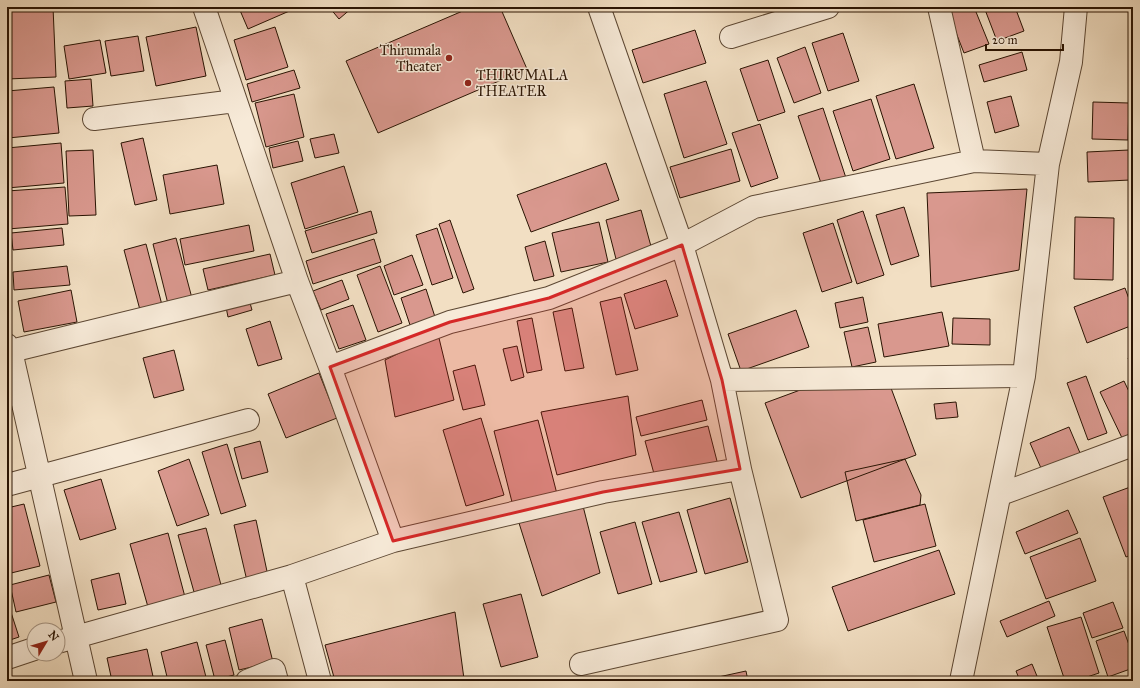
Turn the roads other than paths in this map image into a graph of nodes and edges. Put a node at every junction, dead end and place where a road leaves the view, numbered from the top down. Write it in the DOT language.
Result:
graph roads {
  1 [pos="204,7"];
  2 [pos="599,7"];
  3 [pos="828,7"];
  4 [pos="939,7"];
  5 [pos="1076,7"];
  6 [pos="731,37"];
  7 [pos="236,101"];
  8 [pos="94,118"];
  9 [pos="974,161"];
  10 [pos="1048,164"];
  11 [pos="682,245"];
  12 [pos="297,281"];
  13 [pos="9,348"];
  14 [pos="330,367"];
  15 [pos="1024,376"];
  16 [pos="722,380"];
  17 [pos="248,420"];
  18 [pos="1133,445"];
  19 [pos="740,469"];
  20 [pos="39,475"];
  21 [pos="7,485"];
  22 [pos="1001,494"];
  23 [pos="393,541"];
  24 [pos="292,576"];
  25 [pos="67,639"];
  26 [pos="26,652"];
  27 [pos="7,658"];
  28 [pos="581,664"];
  29 [pos="86,681"];
  30 [pos="247,681"];
  31 [pos="277,681"];
  32 [pos="320,681"];
  33 [pos="961,681"];
  1 -- 7 [label="street"];
  2 -- 11 [label="street"];
  3 -- 6 [label="street"];
  4 -- 9 [label="street"];
  5 -- 10 [label="street"];
  7 -- 8 [label="street"];
  7 -- 12 [label="street"];
  9 -- 10 [label="street"];
  9 -- 11 [label="street"];
  10 -- 15 [label="street"];
  11 -- 14 [label="street"];
  11 -- 16 [label="street"];
  12 -- 13 [label="street"];
  12 -- 14 [label="street"];
  13 -- 20 [label="street"];
  14 -- 23 [label="street"];
  15 -- 16 [label="street"];
  15 -- 22 [label="street"];
  16 -- 19 [label="street"];
  17 -- 20 [label="street"];
  18 -- 22 [label="street"];
  19 -- 23 [label="street"];
  19 -- 28 [label="street"];
  20 -- 21 [label="street"];
  20 -- 25 [label="street"];
  22 -- 33 [label="street"];
  23 -- 24 [label="street"];
  24 -- 25 [label="street"];
  24 -- 32 [label="street"];
  25 -- 29 [label="street"];
  26 -- 27 [label="street"];
  30 -- 31 [label="street"];
}
